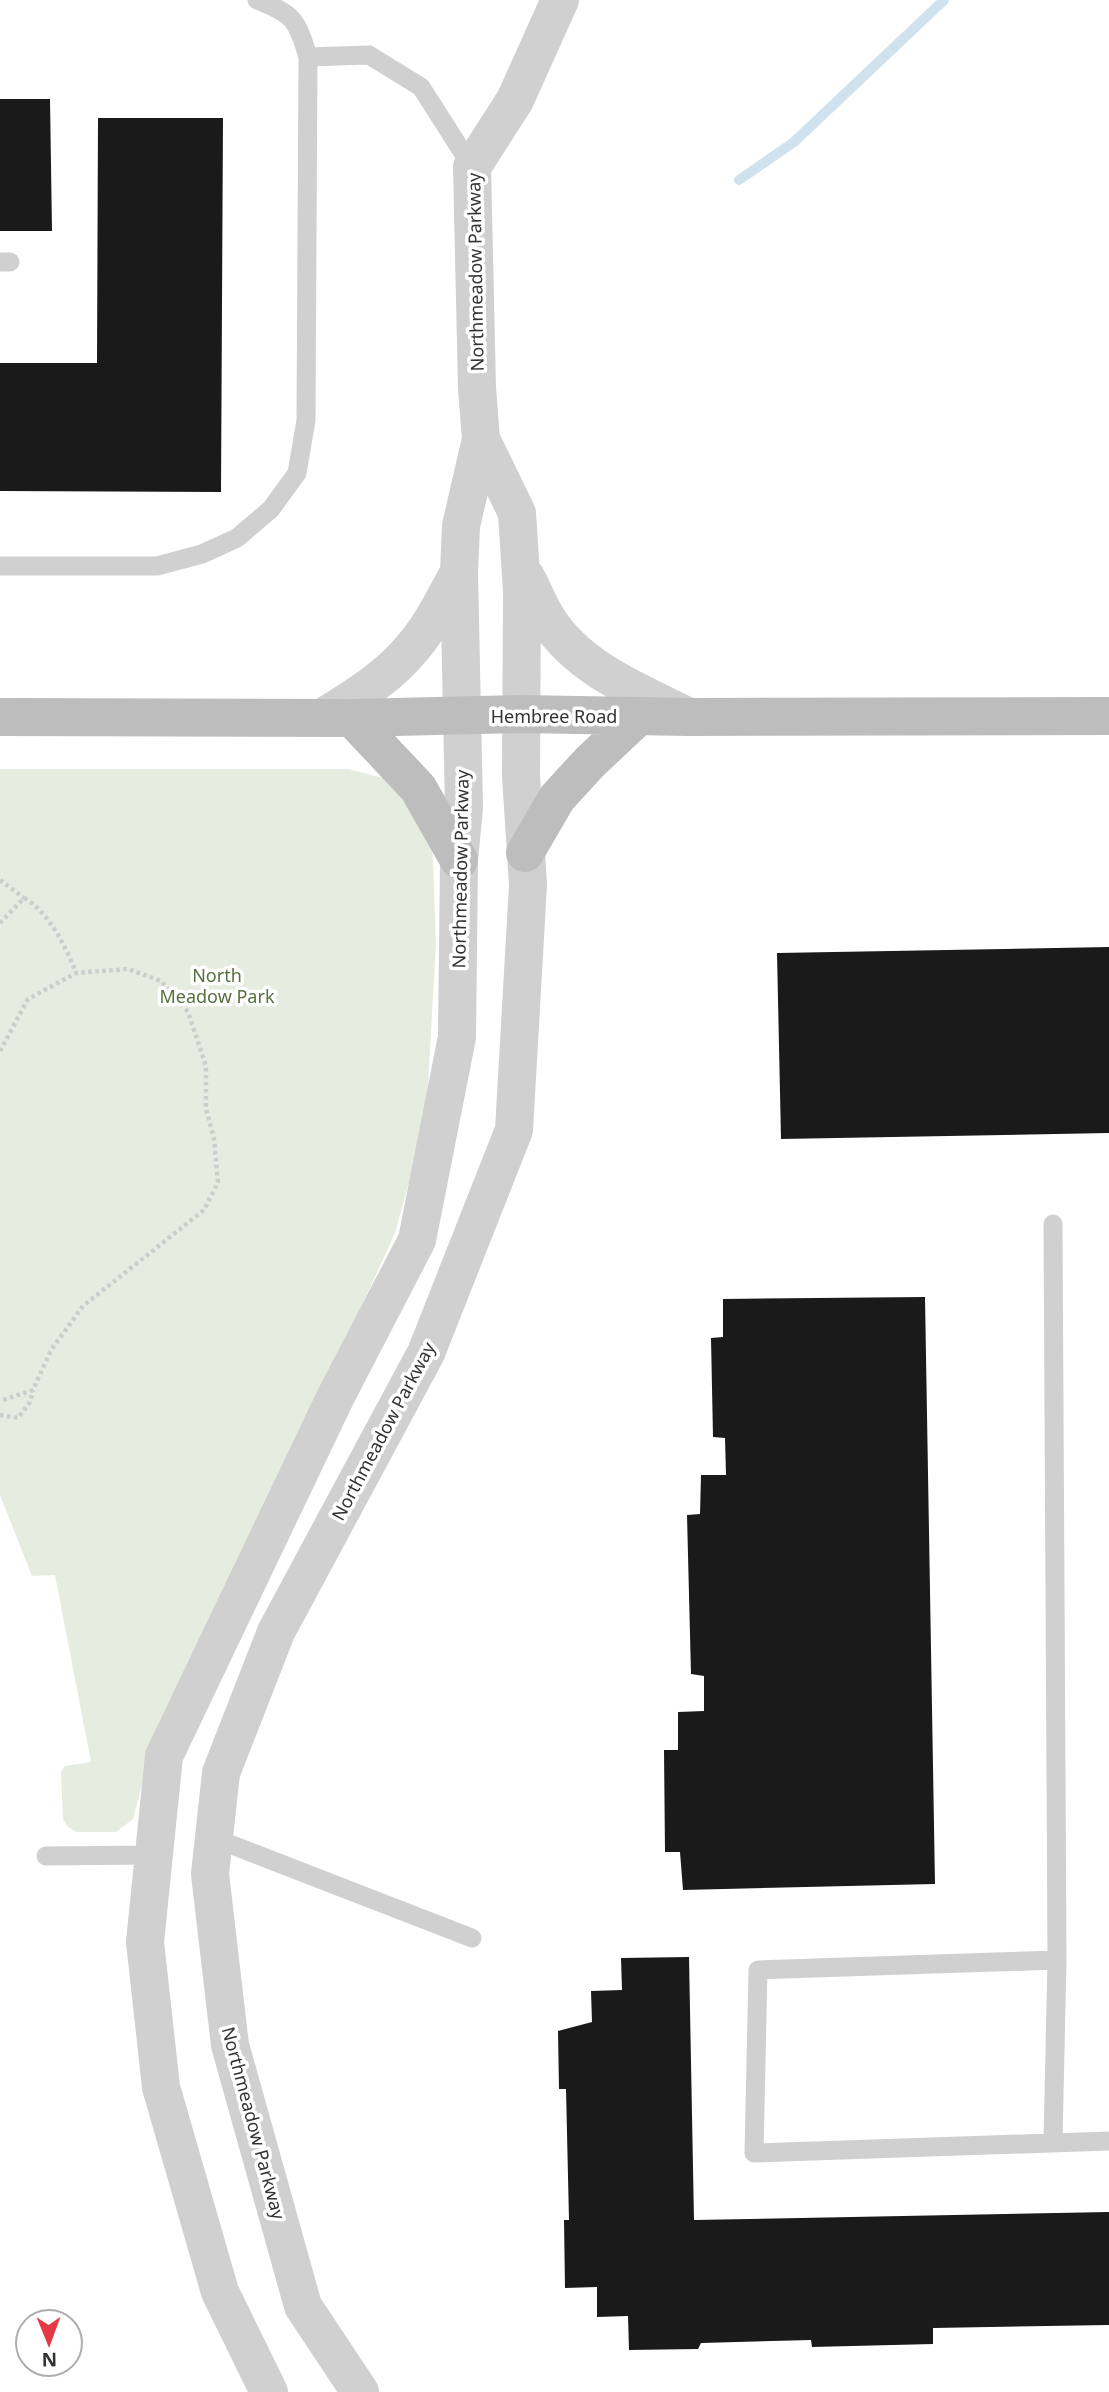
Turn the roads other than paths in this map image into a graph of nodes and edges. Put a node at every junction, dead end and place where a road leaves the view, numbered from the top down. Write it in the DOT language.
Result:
graph roads {
  1 [pos="257,0"];
  2 [pos="560,0"];
  3 [pos="308,57"];
  4 [pos="472,167"];
  5 [pos="481,439"];
  6 [pos="0,566"];
  7 [pos="520,567"];
  8 [pos="459,572"];
  9 [pos="522,714"];
  10 [pos="461,716"];
  11 [pos="639,716"];
  12 [pos="1109,716"];
  13 [pos="0,717"];
  14 [pos="689,717"];
  15 [pos="337,718"];
  16 [pos="526,853"];
  17 [pos="459,860"];
  18 [pos="1053,1224"];
  19 [pos="214,1838"];
  20 [pos="46,1856"];
  21 [pos="154,1856"];
  22 [pos="472,1938"];
  23 [pos="1057,1960"];
  24 [pos="1053,2141"];
  25 [pos="1109,2141"];
  26 [pos="269,2392"];
  27 [pos="360,2392"];
  1 -- 3 [label="lane"];
  2 -- 4 [label="street, Northmeadow Parkway"];
  3 -- 4 [label="lane"];
  3 -- 6 [label="lane"];
  4 -- 5 [label="street, Northmeadow Parkway"];
  5 -- 7 [label="street, Northmeadow Parkway"];
  5 -- 8 [label="street, Northmeadow Parkway"];
  7 -- 9 [label="street, Northmeadow Parkway"];
  7 -- 14 [label="street"];
  8 -- 10 [label="street, Northmeadow Parkway"];
  8 -- 15 [label="street"];
  9 -- 10 [label="street, Hembree Road"];
  9 -- 11 [label="street, Hembree Road"];
  9 -- 16 [label="street, Northmeadow Parkway"];
  10 -- 15 [label="street, Hembree Road"];
  10 -- 17 [label="street, Northmeadow Parkway"];
  11 -- 14 [label="street, Hembree Road"];
  11 -- 16 [label="street"];
  12 -- 14 [label="street, Hembree Road"];
  13 -- 15 [label="street, Hembree Road"];
  15 -- 17 [label="street"];
  16 -- 19 [label="street, Northmeadow Parkway"];
  17 -- 21 [label="street, Northmeadow Parkway"];
  18 -- 23 [label="lane"];
  19 -- 22 [label="lane"];
  19 -- 27 [label="street, Northmeadow Parkway"];
  20 -- 21 [label="lane"];
  21 -- 26 [label="street, Northmeadow Parkway"];
  23 -- 24 [label="lane"];
  23 -- 24 [label="lane"];
  24 -- 25 [label="lane"];
}
